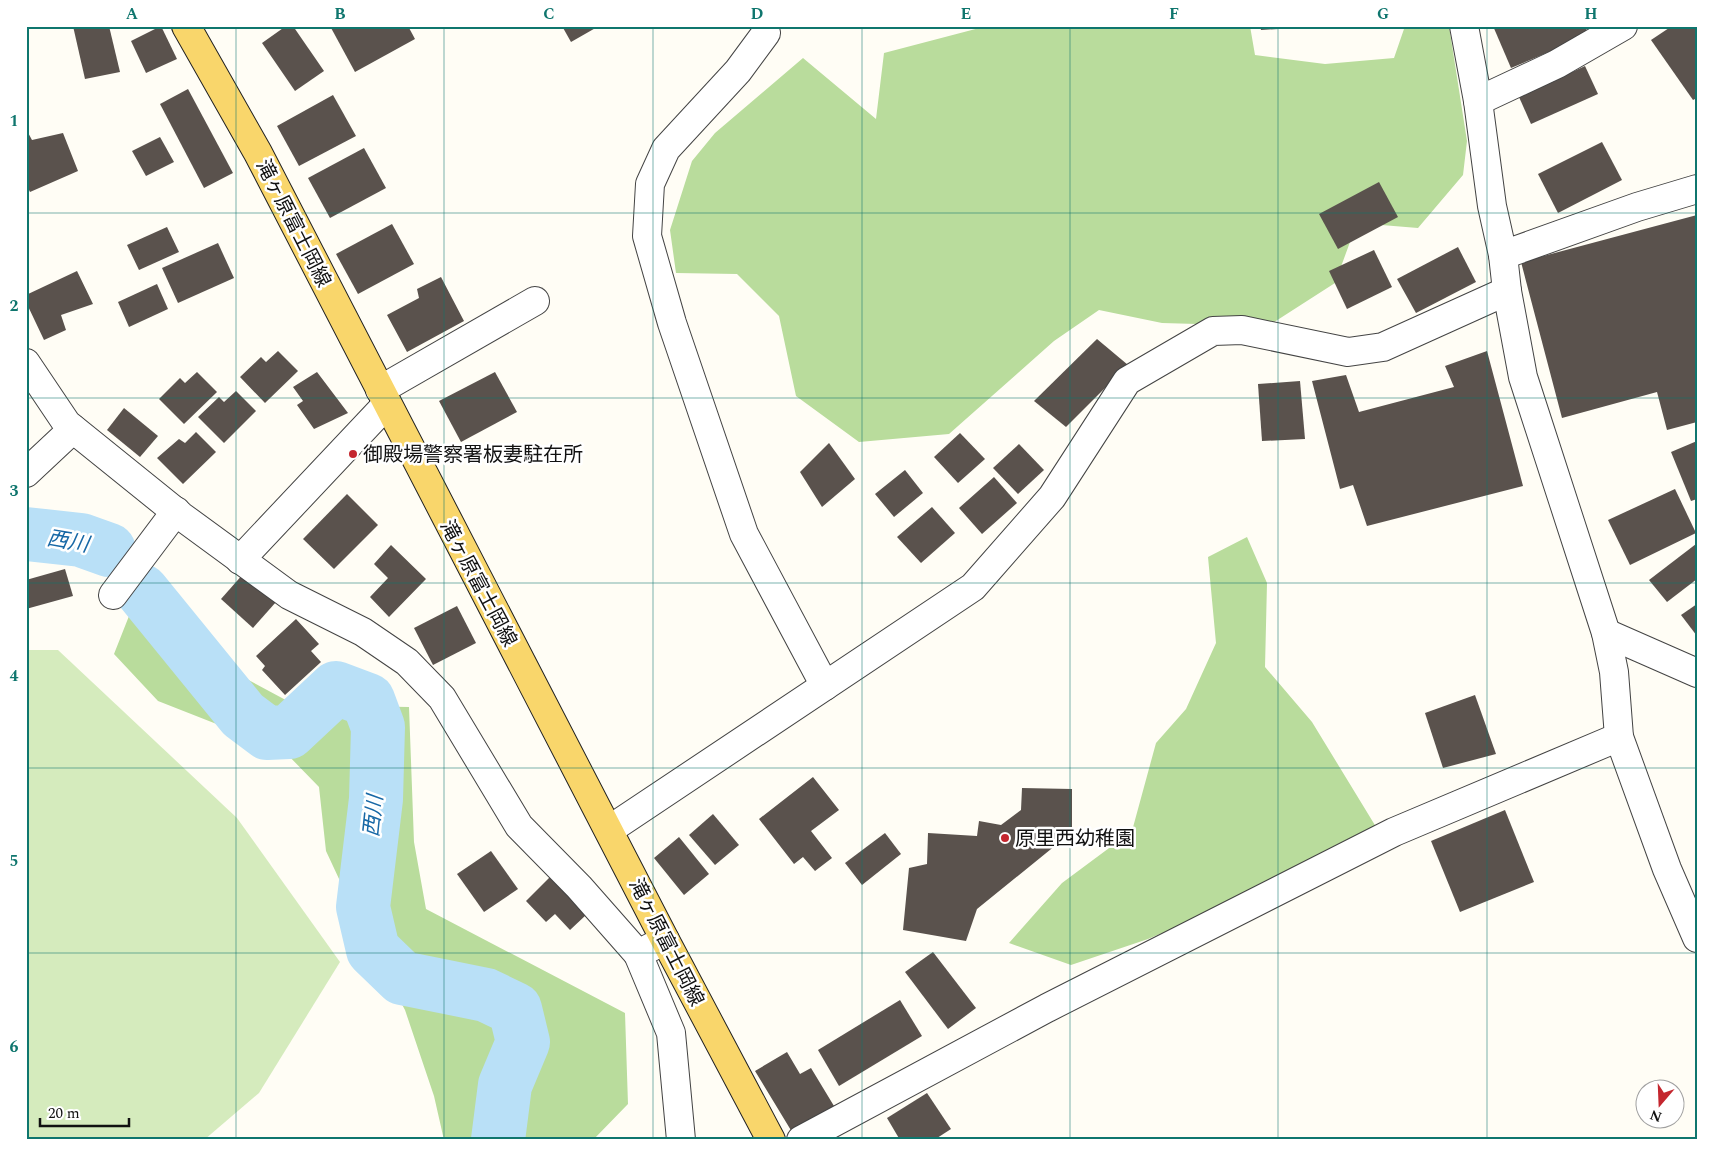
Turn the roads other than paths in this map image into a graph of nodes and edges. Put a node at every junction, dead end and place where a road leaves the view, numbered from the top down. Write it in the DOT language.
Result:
graph roads {
  1 [pos="186,26"];
  2 [pos="1464,26"];
  3 [pos="1623,26"];
  4 [pos="766,33"];
  5 [pos="1478,101"];
  6 [pos="1697,189"];
  7 [pos="1503,255"];
  8 [pos="1507,292"];
  9 [pos="535,301"];
  10 [pos="26,363"];
  11 [pos="383,397"];
  12 [pos="73,428"];
  13 [pos="26,473"];
  14 [pos="176,511"];
  15 [pos="240,560"];
  16 [pos="112,596"];
  17 [pos="1606,633"];
  18 [pos="1697,673"];
  19 [pos="825,686"];
  20 [pos="1619,737"];
  21 [pos="609,830"];
  22 [pos="1697,938"];
  23 [pos="665,940"];
  24 [pos="638,954"];
  25 [pos="832,1132"];
  26 [pos="681,1140"];
  27 [pos="771,1140"];
  28 [pos="801,1140"];
  1 -- 11 [label="main road, 滝ヶ原富士岡線"];
  2 -- 5 [label="street"];
  3 -- 5 [label="street"];
  4 -- 19 [label="street"];
  5 -- 7 [label="street"];
  6 -- 7 [label="street"];
  7 -- 8 [label="street"];
  8 -- 17 [label="street"];
  8 -- 19 [label="street"];
  9 -- 11 [label="street"];
  10 -- 12 [label="street"];
  11 -- 15 [label="street"];
  11 -- 21 [label="main road, 滝ヶ原富士岡線"];
  12 -- 13 [label="street"];
  12 -- 14 [label="street"];
  14 -- 15 [label="street"];
  14 -- 16 [label="street"];
  15 -- 24 [label="street"];
  17 -- 18 [label="street"];
  17 -- 20 [label="street"];
  19 -- 21 [label="street"];
  20 -- 22 [label="street"];
  20 -- 25 [label="street"];
  21 -- 23 [label="main road, 滝ヶ原富士岡線"];
  23 -- 24 [label="street"];
  23 -- 27 [label="main road, 滝ヶ原富士岡線"];
  24 -- 26 [label="street"];
  25 -- 28 [label="street"];
}
